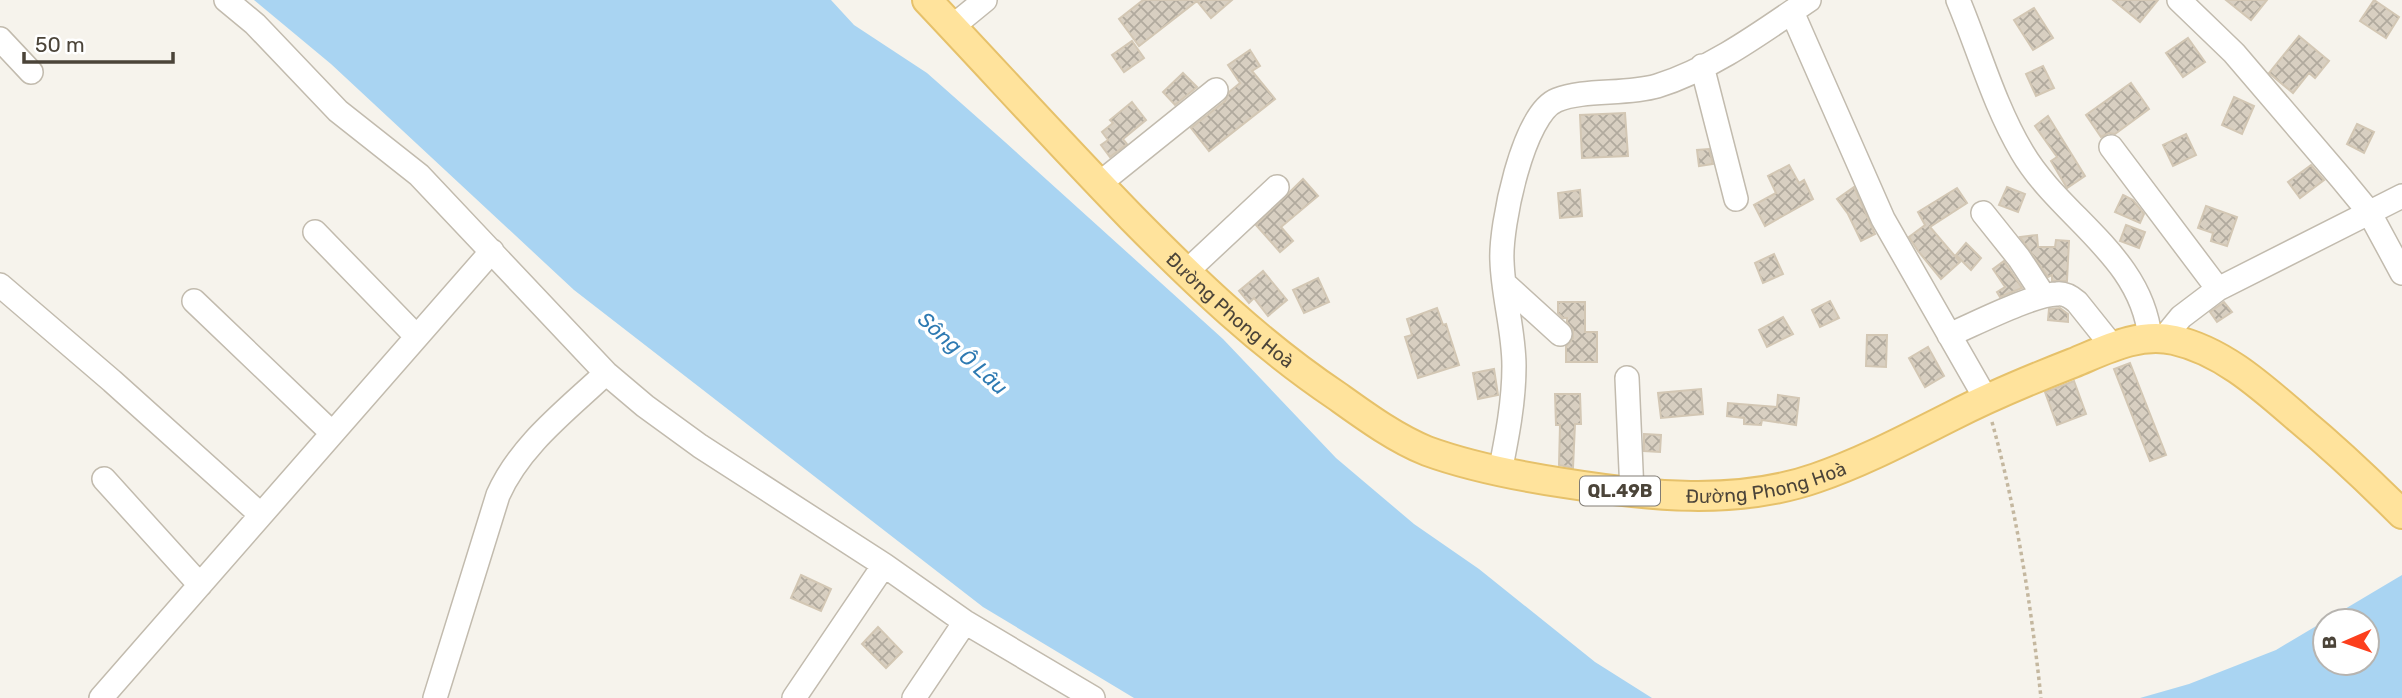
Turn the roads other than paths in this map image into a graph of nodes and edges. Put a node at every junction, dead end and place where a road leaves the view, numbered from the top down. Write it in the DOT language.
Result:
graph roads {
  1 [pos="226,0"];
  2 [pos="927,0"];
  3 [pos="985,0"];
  4 [pos="1958,0"];
  5 [pos="2179,0"];
  6 [pos="1800,6"];
  7 [pos="952,27"];
  8 [pos="0,39"];
  9 [pos="1702,66"];
  10 [pos="31,72"];
  11 [pos="1216,90"];
  12 [pos="2111,147"];
  13 [pos="1099,184"];
  14 [pos="1277,187"];
  15 [pos="2402,196"];
  16 [pos="1736,199"];
  17 [pos="2369,212"];
  18 [pos="1983,213"];
  19 [pos="315,232"];
  20 [pos="492,251"];
  21 [pos="1185,273"];
  22 [pos="2402,273"];
  23 [pos="1505,284"];
  24 [pos="0,285"];
  25 [pos="2218,289"];
  26 [pos="2044,296"];
  27 [pos="194,301"];
  28 [pos="1560,334"];
  29 [pos="1949,335"];
  30 [pos="416,336"];
  31 [pos="2156,338"];
  32 [pos="2113,347"];
  33 [pos="606,373"];
  34 [pos="1627,378"];
  35 [pos="1986,399"];
  36 [pos="331,432"];
  37 [pos="1500,472"];
  38 [pos="104,479"];
  39 [pos="1632,493"];
  40 [pos="260,514"];
  41 [pos="2402,514"];
  42 [pos="884,565"];
  43 [pos="200,585"];
  44 [pos="965,622"];
  45 [pos="107,696"];
  46 [pos="435,698"];
  47 [pos="794,698"];
  48 [pos="914,698"];
  49 [pos="1093,698"];
  1 -- 20 [label="street"];
  2 -- 7 [label="main road, Đường Phong Hoà / QL.49B"];
  3 -- 7 [label="street"];
  4 -- 31 [label="street"];
  5 -- 17 [label="street"];
  6 -- 9 [label="street"];
  6 -- 29 [label="street"];
  7 -- 13 [label="main road, Đường Phong Hoà / QL.49B"];
  8 -- 10 [label="street"];
  9 -- 16 [label="street"];
  9 -- 23 [label="street"];
  11 -- 13 [label="street"];
  12 -- 25 [label="street"];
  13 -- 21 [label="main road, Đường Phong Hoà / QL.49B"];
  14 -- 21 [label="street"];
  15 -- 17 [label="street"];
  17 -- 22 [label="street"];
  17 -- 25 [label="street"];
  18 -- 26 [label="street"];
  19 -- 30 [label="street"];
  20 -- 30 [label="street"];
  20 -- 33 [label="street"];
  21 -- 37 [label="main road, Đường Phong Hoà / QL.49B"];
  23 -- 28 [label="street"];
  23 -- 37 [label="street"];
  24 -- 40 [label="street"];
  25 -- 31 [label="street"];
  26 -- 29 [label="street"];
  26 -- 32 [label="street"];
  27 -- 36 [label="street"];
  29 -- 35 [label="street"];
  30 -- 36 [label="street"];
  31 -- 32 [label="main road, Đường Phong Hoà / QL.49B"];
  31 -- 41 [label="main road"];
  32 -- 35 [label="main road, Đường Phong Hoà / QL.49B"];
  33 -- 42 [label="street"];
  33 -- 46 [label="street"];
  34 -- 39 [label="street"];
  35 -- 39 [label="main road, Đường Phong Hoà / QL.49B"];
  36 -- 40 [label="street"];
  37 -- 39 [label="main road, Đường Phong Hoà / QL.49B"];
  38 -- 43 [label="street"];
  40 -- 43 [label="street"];
  42 -- 44 [label="street"];
  42 -- 47 [label="street"];
  43 -- 45 [label="street"];
  44 -- 48 [label="street"];
  44 -- 49 [label="street"];
}
